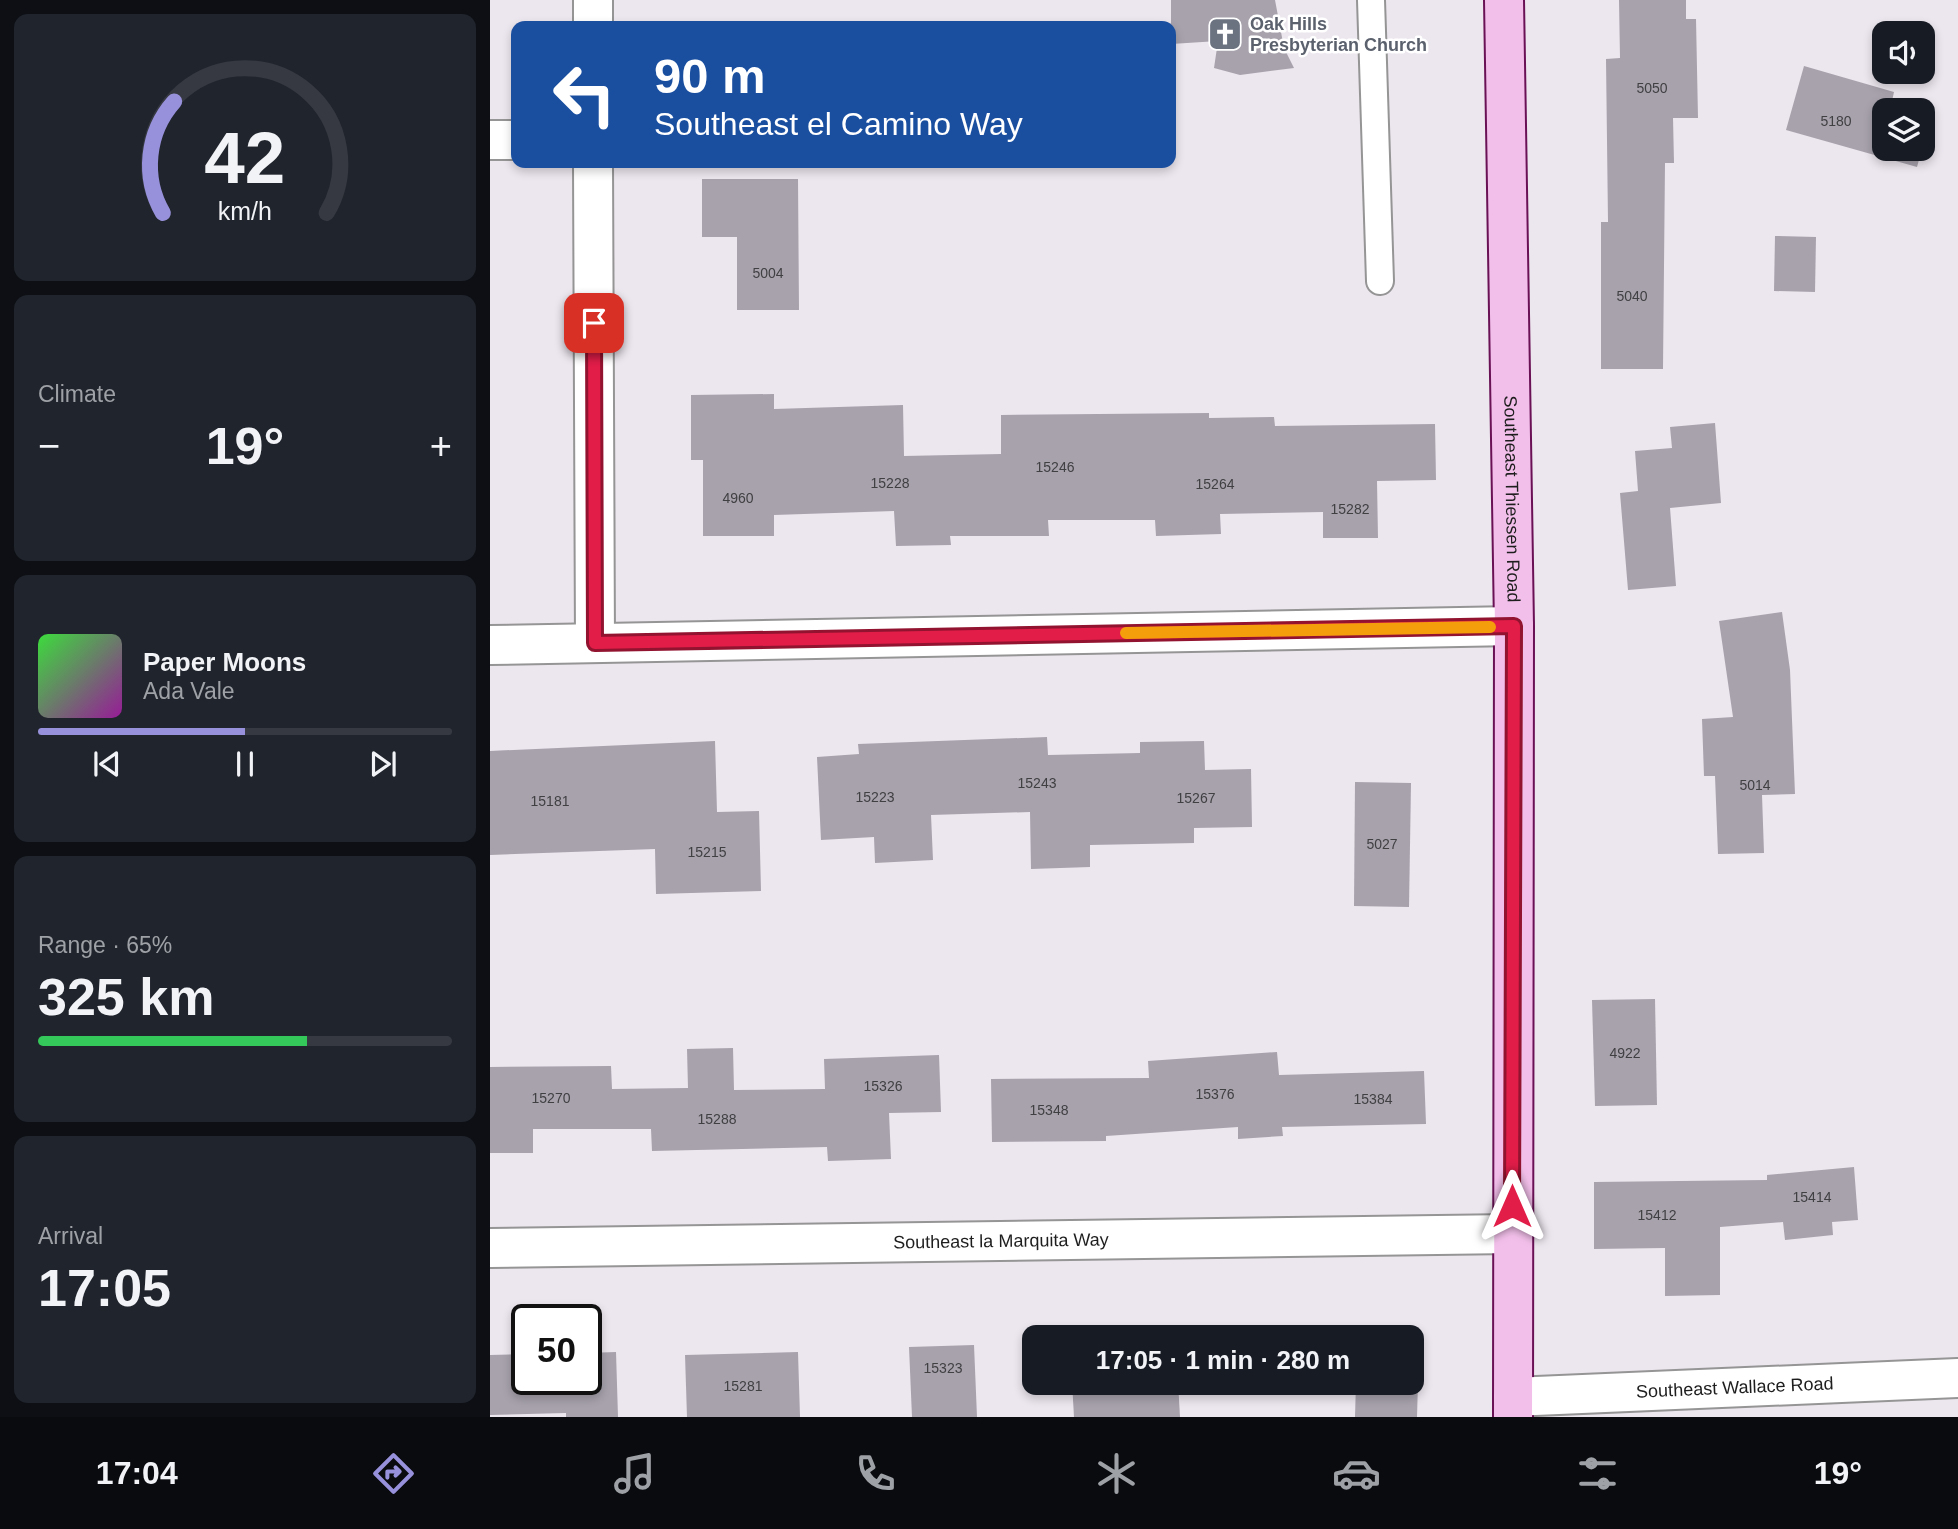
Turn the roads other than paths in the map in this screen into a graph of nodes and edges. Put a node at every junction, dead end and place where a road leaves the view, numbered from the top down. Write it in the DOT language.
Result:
graph roads {
  1 [pos="593,0"];
  2 [pos="1371,0"];
  3 [pos="1504,0"];
  4 [pos="593,21"];
  5 [pos="490,140"];
  6 [pos="511,140"];
  7 [pos="593,168"];
  8 [pos="1380,281"];
  9 [pos="1514,626"];
  10 [pos="595,643"];
  11 [pos="490,645"];
  12 [pos="1512,1234"];
  13 [pos="490,1248"];
  14 [pos="1958,1378"];
  15 [pos="1513,1407"];
  1 -- 4 [label="street"];
  2 -- 8 [label="lane"];
  3 -- 9 [label="main road, Southeast Thiessen Road"];
  5 -- 6 [label="street"];
  7 -- 10 [label="street"];
  9 -- 10 [label="street"];
  9 -- 12 [label="main road, Southeast Thiessen Road"];
  10 -- 11 [label="street"];
  12 -- 13 [label="street, Southeast la Marquita Way"];
  12 -- 15 [label="main road, Southeast Thiessen Road"];
  14 -- 15 [label="street, Southeast Wallace Road"];
}
